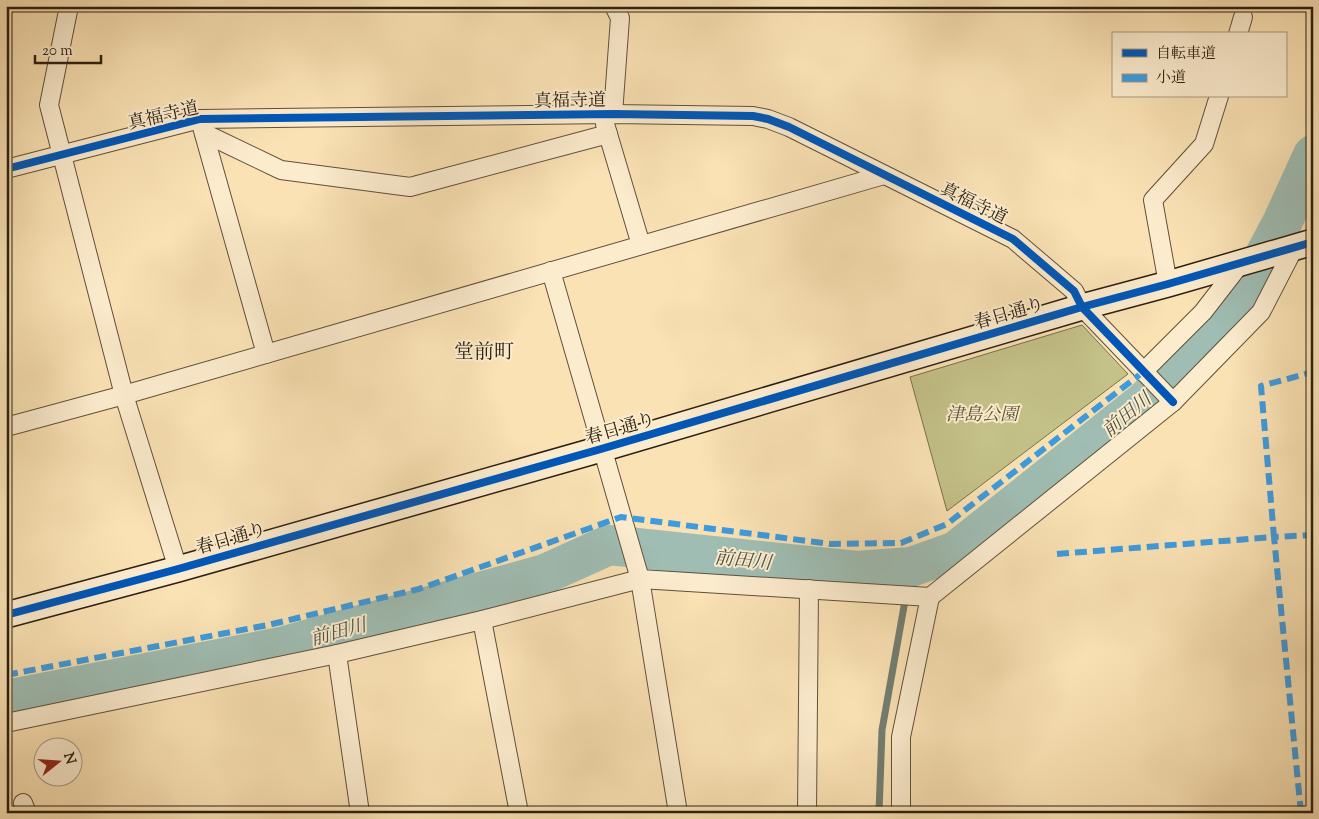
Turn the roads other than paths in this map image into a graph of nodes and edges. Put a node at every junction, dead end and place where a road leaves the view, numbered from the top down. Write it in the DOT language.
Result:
graph roads {
  1 [pos="68,6"];
  2 [pos="614,6"];
  3 [pos="1218,98"];
  4 [pos="608,114"];
  5 [pos="202,126"];
  6 [pos="608,134"];
  7 [pos="62,156"];
  8 [pos="6,169"];
  9 [pos="884,175"];
  10 [pos="641,245"];
  11 [pos="1304,245"];
  12 [pos="1241,263"];
  13 [pos="551,271"];
  14 [pos="1168,284"];
  15 [pos="1082,307"];
  16 [pos="266,354"];
  17 [pos="1143,372"];
  18 [pos="124,395"];
  19 [pos="1173,402"];
  20 [pos="6,427"];
  21 [pos="601,449"];
  22 [pos="178,569"];
  23 [pos="640,579"];
  24 [pos="809,590"];
  25 [pos="930,597"];
  26 [pos="6,615"];
  27 [pos="482,620"];
  28 [pos="337,654"];
  29 [pos="6,723"];
  30 [pos="360,813"];
  31 [pos="519,813"];
  32 [pos="678,813"];
  33 [pos="807,813"];
  34 [pos="901,813"];
  1 -- 7 [label="street"];
  2 -- 4 [label="street"];
  3 -- 14 [label="street"];
  4 -- 5 [label="street, 真福寺道"];
  4 -- 6 [label="street"];
  4 -- 9 [label="street, 真福寺道"];
  5 -- 6 [label="street"];
  5 -- 7 [label="street, 真福寺道"];
  5 -- 16 [label="street"];
  6 -- 10 [label="street"];
  7 -- 8 [label="street, 真福寺道"];
  7 -- 18 [label="street"];
  9 -- 10 [label="street"];
  9 -- 15 [label="street, 真福寺道"];
  10 -- 13 [label="street"];
  11 -- 12 [label="street, 春日通り"];
  11 -- 19 [label="street"];
  12 -- 14 [label="street, 春日通り"];
  12 -- 17 [label="street"];
  13 -- 16 [label="street"];
  13 -- 21 [label="street"];
  14 -- 15 [label="street, 春日通り"];
  15 -- 17 [label="street, 真福寺道"];
  15 -- 21 [label="street, 春日通り"];
  16 -- 18 [label="street"];
  17 -- 19 [label="street, 真福寺道"];
  18 -- 20 [label="street"];
  18 -- 22 [label="street"];
  19 -- 25 [label="street"];
  21 -- 22 [label="street, 春日通り"];
  21 -- 23 [label="street"];
  22 -- 26 [label="street, 春日通り"];
  23 -- 24 [label="street"];
  23 -- 27 [label="street"];
  23 -- 32 [label="street"];
  24 -- 25 [label="street"];
  24 -- 33 [label="street"];
  25 -- 34 [label="street"];
  27 -- 28 [label="street"];
  27 -- 31 [label="street"];
  28 -- 29 [label="street"];
  28 -- 30 [label="street"];
}
